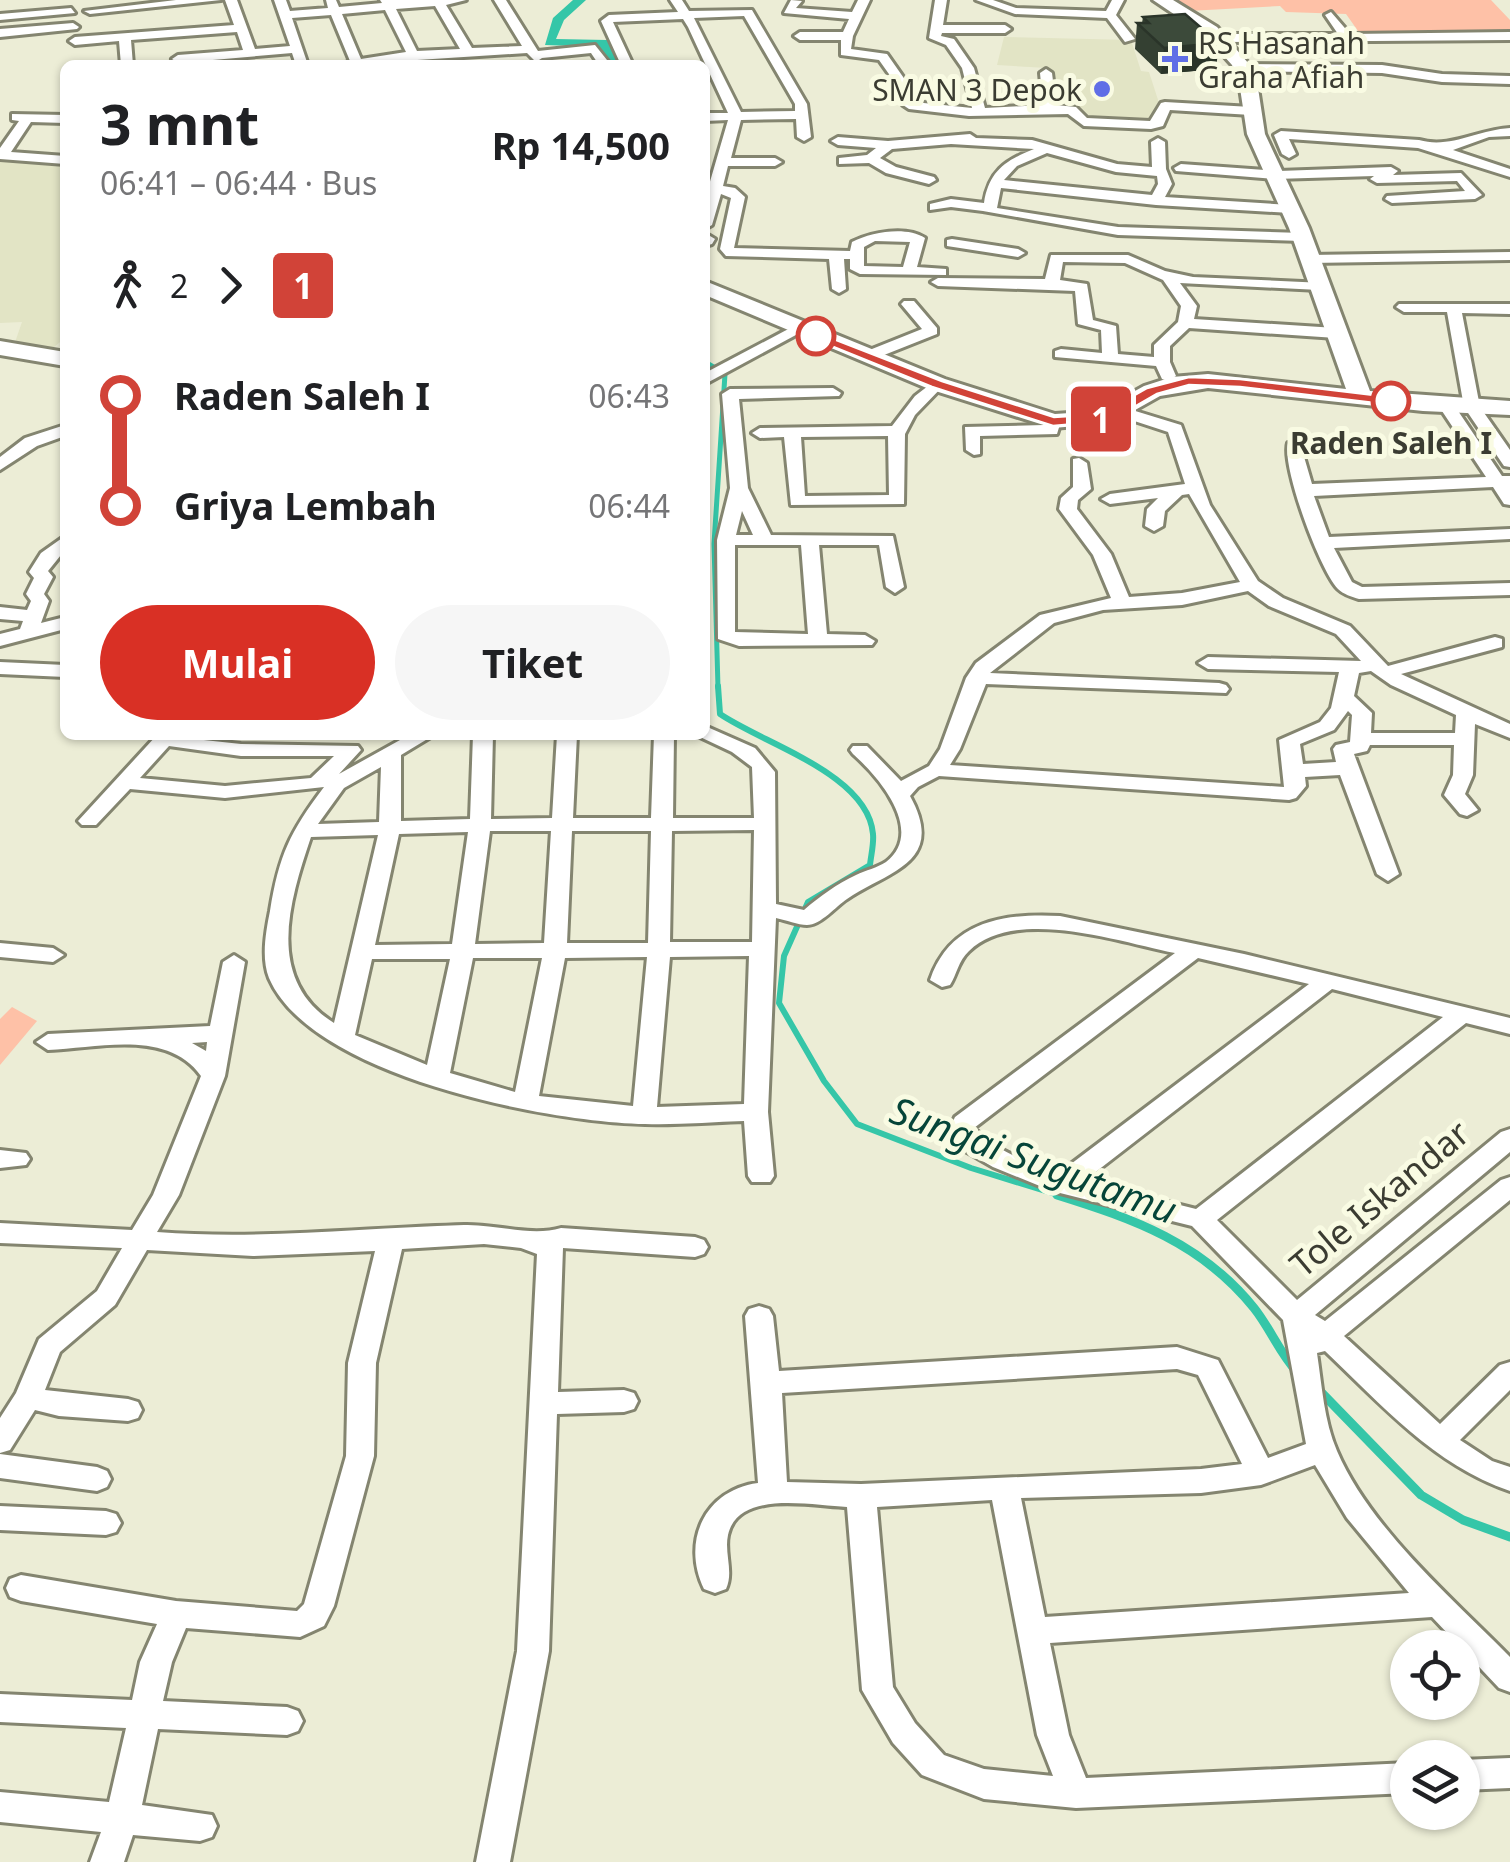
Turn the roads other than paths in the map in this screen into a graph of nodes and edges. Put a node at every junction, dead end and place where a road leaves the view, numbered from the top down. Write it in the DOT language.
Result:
graph roads {
  1 [pos="41,0"];
  2 [pos="215,0"];
  3 [pos="280,0"];
  4 [pos="460,0"];
  5 [pos="500,0"];
  6 [pos="796,0"];
  7 [pos="864,0"];
  8 [pos="941,0"];
  9 [pos="982,0"];
  10 [pos="1118,0"];
  11 [pos="1162,0"];
  12 [pos="437,1"];
  13 [pos="0,3"];
  14 [pos="387,3"];
  15 [pos="749,4"];
  16 [pos="333,5"];
  17 [pos="69,6"];
  18 [pos="234,6"];
  19 [pos="679,10"];
  20 [pos="89,12"];
  21 [pos="286,15"];
  22 [pos="1110,15"];
  23 [pos="1332,15"];
  24 [pos="857,16"];
  25 [pos="0,18"];
  26 [pos="73,27"];
  27 [pos="241,28"];
  28 [pos="939,29"];
  29 [pos="0,33"];
  30 [pos="172,34"];
  31 [pos="800,36"];
  32 [pos="848,36"];
  33 [pos="1346,36"];
  34 [pos="1510,36"];
  35 [pos="126,38"];
  36 [pos="1129,38"];
  37 [pos="1220,38"];
  38 [pos="94,40"];
  39 [pos="950,42"];
  40 [pos="295,49"];
  41 [pos="468,52"];
  42 [pos="250,53"];
  43 [pos="412,55"];
  44 [pos="534,56"];
  45 [pos="127,60"];
  46 [pos="178,60"];
  47 [pos="194,60"];
  48 [pos="300,60"];
  49 [pos="350,60"];
  50 [pos="378,60"];
  51 [pos="602,60"];
  52 [pos="625,60"];
  53 [pos="697,60"];
  54 [pos="703,60"];
  55 [pos="1241,68"];
  56 [pos="1046,73"];
  57 [pos="710,74"];
  58 [pos="1510,80"];
  59 [pos="710,85"];
  60 [pos="1050,108"];
  61 [pos="974,111"];
  62 [pos="1251,111"];
  63 [pos="802,112"];
  64 [pos="729,114"];
  65 [pos="710,115"];
  66 [pos="60,120"];
  67 [pos="1506,132"];
  68 [pos="804,136"];
  69 [pos="956,141"];
  70 [pos="838,142"];
  71 [pos="1158,142"];
  72 [pos="888,144"];
  73 [pos="1046,148"];
  74 [pos="1434,149"];
  75 [pos="1289,154"];
  76 [pos="1,155"];
  77 [pos="871,159"];
  78 [pos="60,160"];
  79 [pos="710,161"];
  80 [pos="844,161"];
  81 [pos="724,162"];
  82 [pos="775,162"];
  83 [pos="1182,168"];
  84 [pos="1422,168"];
  85 [pos="1159,171"];
  86 [pos="1510,173"];
  87 [pos="1274,174"];
  88 [pos="1375,176"];
  89 [pos="928,180"];
  90 [pos="1510,183"];
  91 [pos="994,184"];
  92 [pos="710,190"];
  93 [pos="1392,199"];
  94 [pos="1160,201"];
  95 [pos="934,207"];
  96 [pos="1290,208"];
  97 [pos="990,210"];
  98 [pos="1400,213"];
  99 [pos="1024,218"];
  100 [pos="734,220"];
  101 [pos="710,229"];
  102 [pos="1154,234"];
  103 [pos="1302,237"];
  104 [pos="952,243"];
  105 [pos="996,243"];
  106 [pos="1018,253"];
  107 [pos="856,255"];
  108 [pos="836,256"];
  109 [pos="1510,256"];
  110 [pos="1309,259"];
  111 [pos="1144,264"];
  112 [pos="909,271"];
  113 [pos="1169,278"];
  114 [pos="1050,284"];
  115 [pos="1319,286"];
  116 [pos="839,289"];
  117 [pos="710,290"];
  118 [pos="909,304"];
  119 [pos="1404,306"];
  120 [pos="1454,308"];
  121 [pos="1510,309"];
  122 [pos="1185,324"];
  123 [pos="799,329"];
  124 [pos="1336,332"];
  125 [pos="0,348"];
  126 [pos="1062,354"];
  127 [pos="868,356"];
  128 [pos="60,358"];
  129 [pos="1110,358"];
  130 [pos="732,363"];
  131 [pos="1167,373"];
  132 [pos="710,376"];
  133 [pos="937,384"];
  134 [pos="832,393"];
  135 [pos="730,394"];
  136 [pos="1361,398"];
  137 [pos="1446,405"];
  138 [pos="1472,407"];
  139 [pos="1510,408"];
  140 [pos="1119,411"];
  141 [pos="1053,422"];
  142 [pos="896,431"];
  143 [pos="60,432"];
  144 [pos="760,432"];
  145 [pos="792,432"];
  146 [pos="1294,447"];
  147 [pos="974,450"];
  148 [pos="1510,462"];
  149 [pos="1079,463"];
  150 [pos="0,465"];
  151 [pos="1504,481"];
  152 [pos="739,488"];
  153 [pos="1186,488"];
  154 [pos="1306,490"];
  155 [pos="1110,499"];
  156 [pos="1510,500"];
  157 [pos="1154,526"];
  158 [pos="1510,534"];
  159 [pos="726,540"];
  160 [pos="766,540"];
  161 [pos="810,540"];
  162 [pos="1322,542"];
  163 [pos="60,545"];
  164 [pos="895,586"];
  165 [pos="1251,586"];
  166 [pos="1510,589"];
  167 [pos="1122,603"];
  168 [pos="0,613"];
  169 [pos="60,623"];
  170 [pos="32,624"];
  171 [pos="0,640"];
  172 [pos="818,640"];
  173 [pos="865,640"];
  174 [pos="1494,643"];
  175 [pos="1208,663"];
  176 [pos="1350,667"];
  177 [pos="0,668"];
  178 [pos="1381,670"];
  179 [pos="60,671"];
  180 [pos="976,678"];
  181 [pos="1220,689"];
  182 [pos="1346,699"];
  183 [pos="1466,712"];
  184 [pos="1510,732"];
  185 [pos="710,735"];
  186 [pos="1362,739"];
  187 [pos="1462,739"];
  188 [pos="164,740"];
  189 [pos="184,740"];
  190 [pos="414,740"];
  191 [pos="483,740"];
  192 [pos="567,740"];
  193 [pos="664,740"];
  194 [pos="860,750"];
  195 [pos="391,752"];
  196 [pos="1226,764"];
  197 [pos="1348,768"];
  198 [pos="936,770"];
  199 [pos="1294,771"];
  200 [pos="122,782"];
  201 [pos="1228,790"];
  202 [pos="902,793"];
  203 [pos="1467,810"];
  204 [pos="89,821"];
  205 [pos="762,824"];
  206 [pos="480,825"];
  207 [pos="562,827"];
  208 [pos="660,827"];
  209 [pos="390,828"];
  210 [pos="302,831"];
  211 [pos="1388,874"];
  212 [pos="770,909"];
  213 [pos="555,948"];
  214 [pos="659,948"];
  215 [pos="761,949"];
  216 [pos="0,950"];
  217 [pos="464,950"];
  218 [pos="1194,950"];
  219 [pos="362,952"];
  220 [pos="53,955"];
  221 [pos="234,962"];
  222 [pos="942,980"];
  223 [pos="1328,981"];
  224 [pos="1462,1014"];
  225 [pos="1510,1026"];
  226 [pos="220,1034"];
  227 [pos="164,1038"];
  228 [pos="342,1041"];
  229 [pos="48,1042"];
  230 [pos="212,1076"];
  231 [pos="437,1077"];
  232 [pos="524,1103"];
  233 [pos="756,1112"];
  234 [pos="644,1116"];
  235 [pos="1510,1138"];
  236 [pos="761,1176"];
  237 [pos="1454,1182"];
  238 [pos="1061,1185"];
  239 [pos="1500,1194"];
  240 [pos="1200,1219"];
  241 [pos="0,1233"];
  242 [pos="141,1239"];
  243 [pos="391,1240"];
  244 [pos="696,1247"];
  245 [pos="550,1249"];
  246 [pos="759,1316"];
  247 [pos="1296,1316"];
  248 [pos="1313,1352"];
  249 [pos="1510,1373"];
  250 [pos="767,1383"];
  251 [pos="28,1397"];
  252 [pos="624,1402"];
  253 [pos="542,1404"];
  254 [pos="128,1410"];
  255 [pos="1320,1440"];
  256 [pos="0,1442"];
  257 [pos="1440,1442"];
  258 [pos="0,1466"];
  259 [pos="1262,1473"];
  260 [pos="98,1479"];
  261 [pos="1510,1479"];
  262 [pos="1004,1487"];
  263 [pos="773,1493"];
  264 [pos="861,1496"];
  265 [pos="0,1518"];
  266 [pos="106,1523"];
  267 [pos="714,1580"];
  268 [pos="21,1588"];
  269 [pos="1439,1604"];
  270 [pos="176,1614"];
  271 [pos="1033,1631"];
  272 [pos="1510,1678"];
  273 [pos="0,1708"];
  274 [pos="144,1714"];
  275 [pos="288,1721"];
  276 [pos="1510,1773"];
  277 [pos="1480,1774"];
  278 [pos="1390,1779"];
  279 [pos="1076,1792"];
  280 [pos="0,1806"];
  281 [pos="122,1820"];
  282 [pos="200,1826"];
  283 [pos="107,1862"];
  284 [pos="493,1862"];
  1 -- 13 [label="street"];
  2 -- 20 [label="street"];
  3 -- 21 [label="street"];
  4 -- 12 [label="street"];
  5 -- 44 [label="street"];
  6 -- 24 [label="street"];
  7 -- 24 [label="street"];
  8 -- 28 [label="street"];
  9 -- 22 [label="street"];
  10 -- 22 [label="street"];
  11 -- 37 [label="street"];
  12 -- 14 [label="street"];
  12 -- 41 [label="street"];
  14 -- 16 [label="street"];
  14 -- 43 [label="street"];
  15 -- 19 [label="street"];
  15 -- 63 [label="street"];
  16 -- 21 [label="street"];
  16 -- 49 [label="street"];
  17 -- 25 [label="street"];
  17 -- 26 [label="street"];
  18 -- 20 [label="street"];
  18 -- 27 [label="street"];
  19 -- 52 [label="street"];
  19 -- 53 [label="street"];
  19 -- 54 [label="street"];
  20 -- 38 [label="street"];
  21 -- 40 [label="street"];
  22 -- 36 [label="street"];
  23 -- 33 [label="street"];
  24 -- 32 [label="street"];
  26 -- 29 [label="street"];
  26 -- 38 [label="street"];
  27 -- 30 [label="street"];
  27 -- 42 [label="street"];
  28 -- 39 [label="street"];
  28 -- 39 [label="street"];
  30 -- 35 [label="street"];
  30 -- 46 [label="street"];
  31 -- 32 [label="street"];
  32 -- 61 [label="street"];
  33 -- 34 [label="street"];
  33 -- 37 [label="street"];
  35 -- 38 [label="street"];
  35 -- 45 [label="street"];
  37 -- 55 [label="street"];
  39 -- 61 [label="street"];
  40 -- 42 [label="street"];
  40 -- 48 [label="street"];
  41 -- 43 [label="street"];
  41 -- 44 [label="street"];
  42 -- 47 [label="street"];
  43 -- 50 [label="street"];
  44 -- 51 [label="street"];
  55 -- 58 [label="street"];
  55 -- 62 [label="street"];
  56 -- 60 [label="street"];
  57 -- 64 [label="street"];
  59 -- 64 [label="street"];
  60 -- 61 [label="street"];
  60 -- 62 [label="street"];
  61 -- 69 [label="street"];
  62 -- 87 [label="street"];
  63 -- 64 [label="street"];
  63 -- 68 [label="street"];
  64 -- 65 [label="street"];
  64 -- 79 [label="street"];
  64 -- 81 [label="street"];
  66 -- 76 [label="street"];
  67 -- 74 [label="street"];
  69 -- 72 [label="street"];
  69 -- 73 [label="street"];
  70 -- 72 [label="street"];
  71 -- 85 [label="street"];
  72 -- 77 [label="street"];
  73 -- 85 [label="street"];
  73 -- 91 [label="street"];
  74 -- 75 [label="street"];
  74 -- 86 [label="street"];
  74 -- 90 [label="street"];
  76 -- 78 [label="street"];
  77 -- 80 [label="street"];
  77 -- 89 [label="street"];
  81 -- 82 [label="street"];
  81 -- 92 [label="street"];
  83 -- 87 [label="street"];
  84 -- 88 [label="street"];
  85 -- 94 [label="street"];
  87 -- 88 [label="street"];
  87 -- 96 [label="street"];
  88 -- 93 [label="street"];
  88 -- 93 [label="street"];
  91 -- 94 [label="street"];
  91 -- 97 [label="street"];
  92 -- 100 [label="street"];
  93 -- 98 [label="street"];
  94 -- 96 [label="street"];
  94 -- 102 [label="street"];
  95 -- 97 [label="street"];
  96 -- 103 [label="street"];
  97 -- 99 [label="street"];
  99 -- 102 [label="street"];
  99 -- 105 [label="street"];
  100 -- 101 [label="street"];
  100 -- 108 [label="street"];
  102 -- 103 [label="street"];
  102 -- 111 [label="street"];
  103 -- 110 [label="street"];
  104 -- 105 [label="street"];
  105 -- 106 [label="street"];
  107 -- 108 [label="street"];
  107 -- 112 [label="street"];
  107 -- 112 [label="street"];
  108 -- 116 [label="street"];
  109 -- 110 [label="street"];
  110 -- 115 [label="street"];
  111 -- 113 [label="street"];
  111 -- 114 [label="street"];
  112 -- 114 [label="street"];
  113 -- 115 [label="street"];
  113 -- 122 [label="street"];
  114 -- 129 [label="street"];
  115 -- 124 [label="street"];
  117 -- 123 [label="street"];
  118 -- 127 [label="street"];
  119 -- 120 [label="street"];
  120 -- 121 [label="street"];
  120 -- 138 [label="street"];
  122 -- 124 [label="street"];
  122 -- 131 [label="street"];
  123 -- 127 [label="street"];
  123 -- 130 [label="street"];
  124 -- 136 [label="street"];
  125 -- 128 [label="street"];
  126 -- 129 [label="street"];
  127 -- 133 [label="street"];
  129 -- 131 [label="street"];
  130 -- 132 [label="street"];
  130 -- 135 [label="street"];
  131 -- 136 [label="street"];
  131 -- 140 [label="street"];
  133 -- 141 [label="street"];
  133 -- 142 [label="street"];
  134 -- 135 [label="street"];
  135 -- 152 [label="street"];
  136 -- 137 [label="street"];
  137 -- 138 [label="street"];
  137 -- 151 [label="street"];
  138 -- 139 [label="street"];
  138 -- 148 [label="street"];
  140 -- 141 [label="street"];
  140 -- 153 [label="street"];
  141 -- 147 [label="street"];
  142 -- 145 [label="street"];
  142 -- 145 [label="street"];
  143 -- 150 [label="street"];
  144 -- 145 [label="street"];
  146 -- 154 [label="street"];
  149 -- 167 [label="street"];
  151 -- 154 [label="street"];
  151 -- 156 [label="street"];
  152 -- 159 [label="street"];
  152 -- 160 [label="street"];
  153 -- 155 [label="street"];
  153 -- 157 [label="street"];
  153 -- 165 [label="street"];
  154 -- 162 [label="street"];
  158 -- 162 [label="street"];
  159 -- 160 [label="street"];
  159 -- 172 [label="street"];
  160 -- 161 [label="street"];
  161 -- 164 [label="street"];
  161 -- 172 [label="street"];
  162 -- 166 [label="street"];
  163 -- 170 [label="street"];
  165 -- 167 [label="street"];
  165 -- 178 [label="street"];
  167 -- 180 [label="street"];
  168 -- 170 [label="street"];
  169 -- 170 [label="street"];
  170 -- 171 [label="street"];
  172 -- 173 [label="street"];
  174 -- 178 [label="street"];
  175 -- 176 [label="street"];
  176 -- 178 [label="street"];
  176 -- 182 [label="street"];
  177 -- 179 [label="street"];
  178 -- 183 [label="street"];
  180 -- 181 [label="street"];
  180 -- 198 [label="street"];
  182 -- 186 [label="street"];
  182 -- 199 [label="street"];
  183 -- 184 [label="street"];
  183 -- 187 [label="street"];
  185 -- 205 [label="street"];
  186 -- 187 [label="street"];
  186 -- 197 [label="street"];
  187 -- 203 [label="street"];
  188 -- 200 [label="street"];
  189 -- 200 [label="street"];
  190 -- 195 [label="street"];
  191 -- 206 [label="street"];
  192 -- 207 [label="street"];
  193 -- 208 [label="street"];
  194 -- 202 [label="street"];
  195 -- 209 [label="street"];
  195 -- 210 [label="street"];
  196 -- 201 [label="street"];
  197 -- 199 [label="street"];
  197 -- 211 [label="street"];
  198 -- 201 [label="street"];
  198 -- 202 [label="street"];
  199 -- 201 [label="street"];
  200 -- 204 [label="street"];
  202 -- 212 [label="street"];
  205 -- 208 [label="street"];
  205 -- 212 [label="street"];
  206 -- 207 [label="street"];
  206 -- 209 [label="street"];
  206 -- 217 [label="street"];
  207 -- 208 [label="street"];
  207 -- 213 [label="street"];
  208 -- 214 [label="street"];
  209 -- 210 [label="street"];
  209 -- 219 [label="street"];
  210 -- 228 [label="street"];
  212 -- 215 [label="street"];
  213 -- 214 [label="street"];
  213 -- 217 [label="street"];
  213 -- 232 [label="street"];
  214 -- 215 [label="street"];
  214 -- 234 [label="street"];
  215 -- 233 [label="street"];
  216 -- 220 [label="street"];
  217 -- 219 [label="street"];
  217 -- 231 [label="street"];
  218 -- 222 [label="street"];
  218 -- 223 [label="street"];
  218 -- 238 [label="street"];
  219 -- 228 [label="street"];
  221 -- 226 [label="street"];
  223 -- 224 [label="street"];
  223 -- 238 [label="street"];
  224 -- 225 [label="street"];
  224 -- 240 [label="street"];
  226 -- 227 [label="street"];
  226 -- 230 [label="street"];
  227 -- 229 [label="street"];
  227 -- 230 [label="street"];
  228 -- 231 [label="street"];
  230 -- 242 [label="street"];
  231 -- 232 [label="street"];
  232 -- 234 [label="street"];
  233 -- 234 [label="street"];
  233 -- 236 [label="street"];
  235 -- 237 [label="street, Tole Iskandar"];
  237 -- 239 [label="street"];
  237 -- 247 [label="street, Tole Iskandar"];
  238 -- 240 [label="street"];
  239 -- 248 [label="street, Tole Iskandar"];
  240 -- 247 [label="street"];
  241 -- 242 [label="street"];
  242 -- 243 [label="street"];
  242 -- 251 [label="street"];
  243 -- 245 [label="street"];
  243 -- 270 [label="street"];
  244 -- 245 [label="street"];
  245 -- 253 [label="street"];
  246 -- 250 [label="street"];
  247 -- 248 [label="street, Tole Iskandar"];
  248 -- 255 [label="street"];
  248 -- 257 [label="street"];
  249 -- 257 [label="street"];
  250 -- 259 [label="street"];
  250 -- 263 [label="street"];
  251 -- 254 [label="street"];
  251 -- 256 [label="street"];
  252 -- 253 [label="street"];
  253 -- 284 [label="street"];
  255 -- 259 [label="street"];
  255 -- 269 [label="street"];
  257 -- 261 [label="street"];
  258 -- 260 [label="street"];
  259 -- 262 [label="street"];
  262 -- 264 [label="street"];
  262 -- 271 [label="street"];
  263 -- 264 [label="street"];
  263 -- 267 [label="street"];
  264 -- 279 [label="street"];
  265 -- 266 [label="street"];
  268 -- 270 [label="street"];
  269 -- 271 [label="street"];
  269 -- 272 [label="street"];
  270 -- 274 [label="street"];
  271 -- 279 [label="street"];
  273 -- 274 [label="street"];
  274 -- 275 [label="street"];
  274 -- 281 [label="street"];
  276 -- 277 [label="street"];
  278 -- 279 [label="street"];
  280 -- 281 [label="street"];
  281 -- 282 [label="street"];
  281 -- 283 [label="street"];
}
